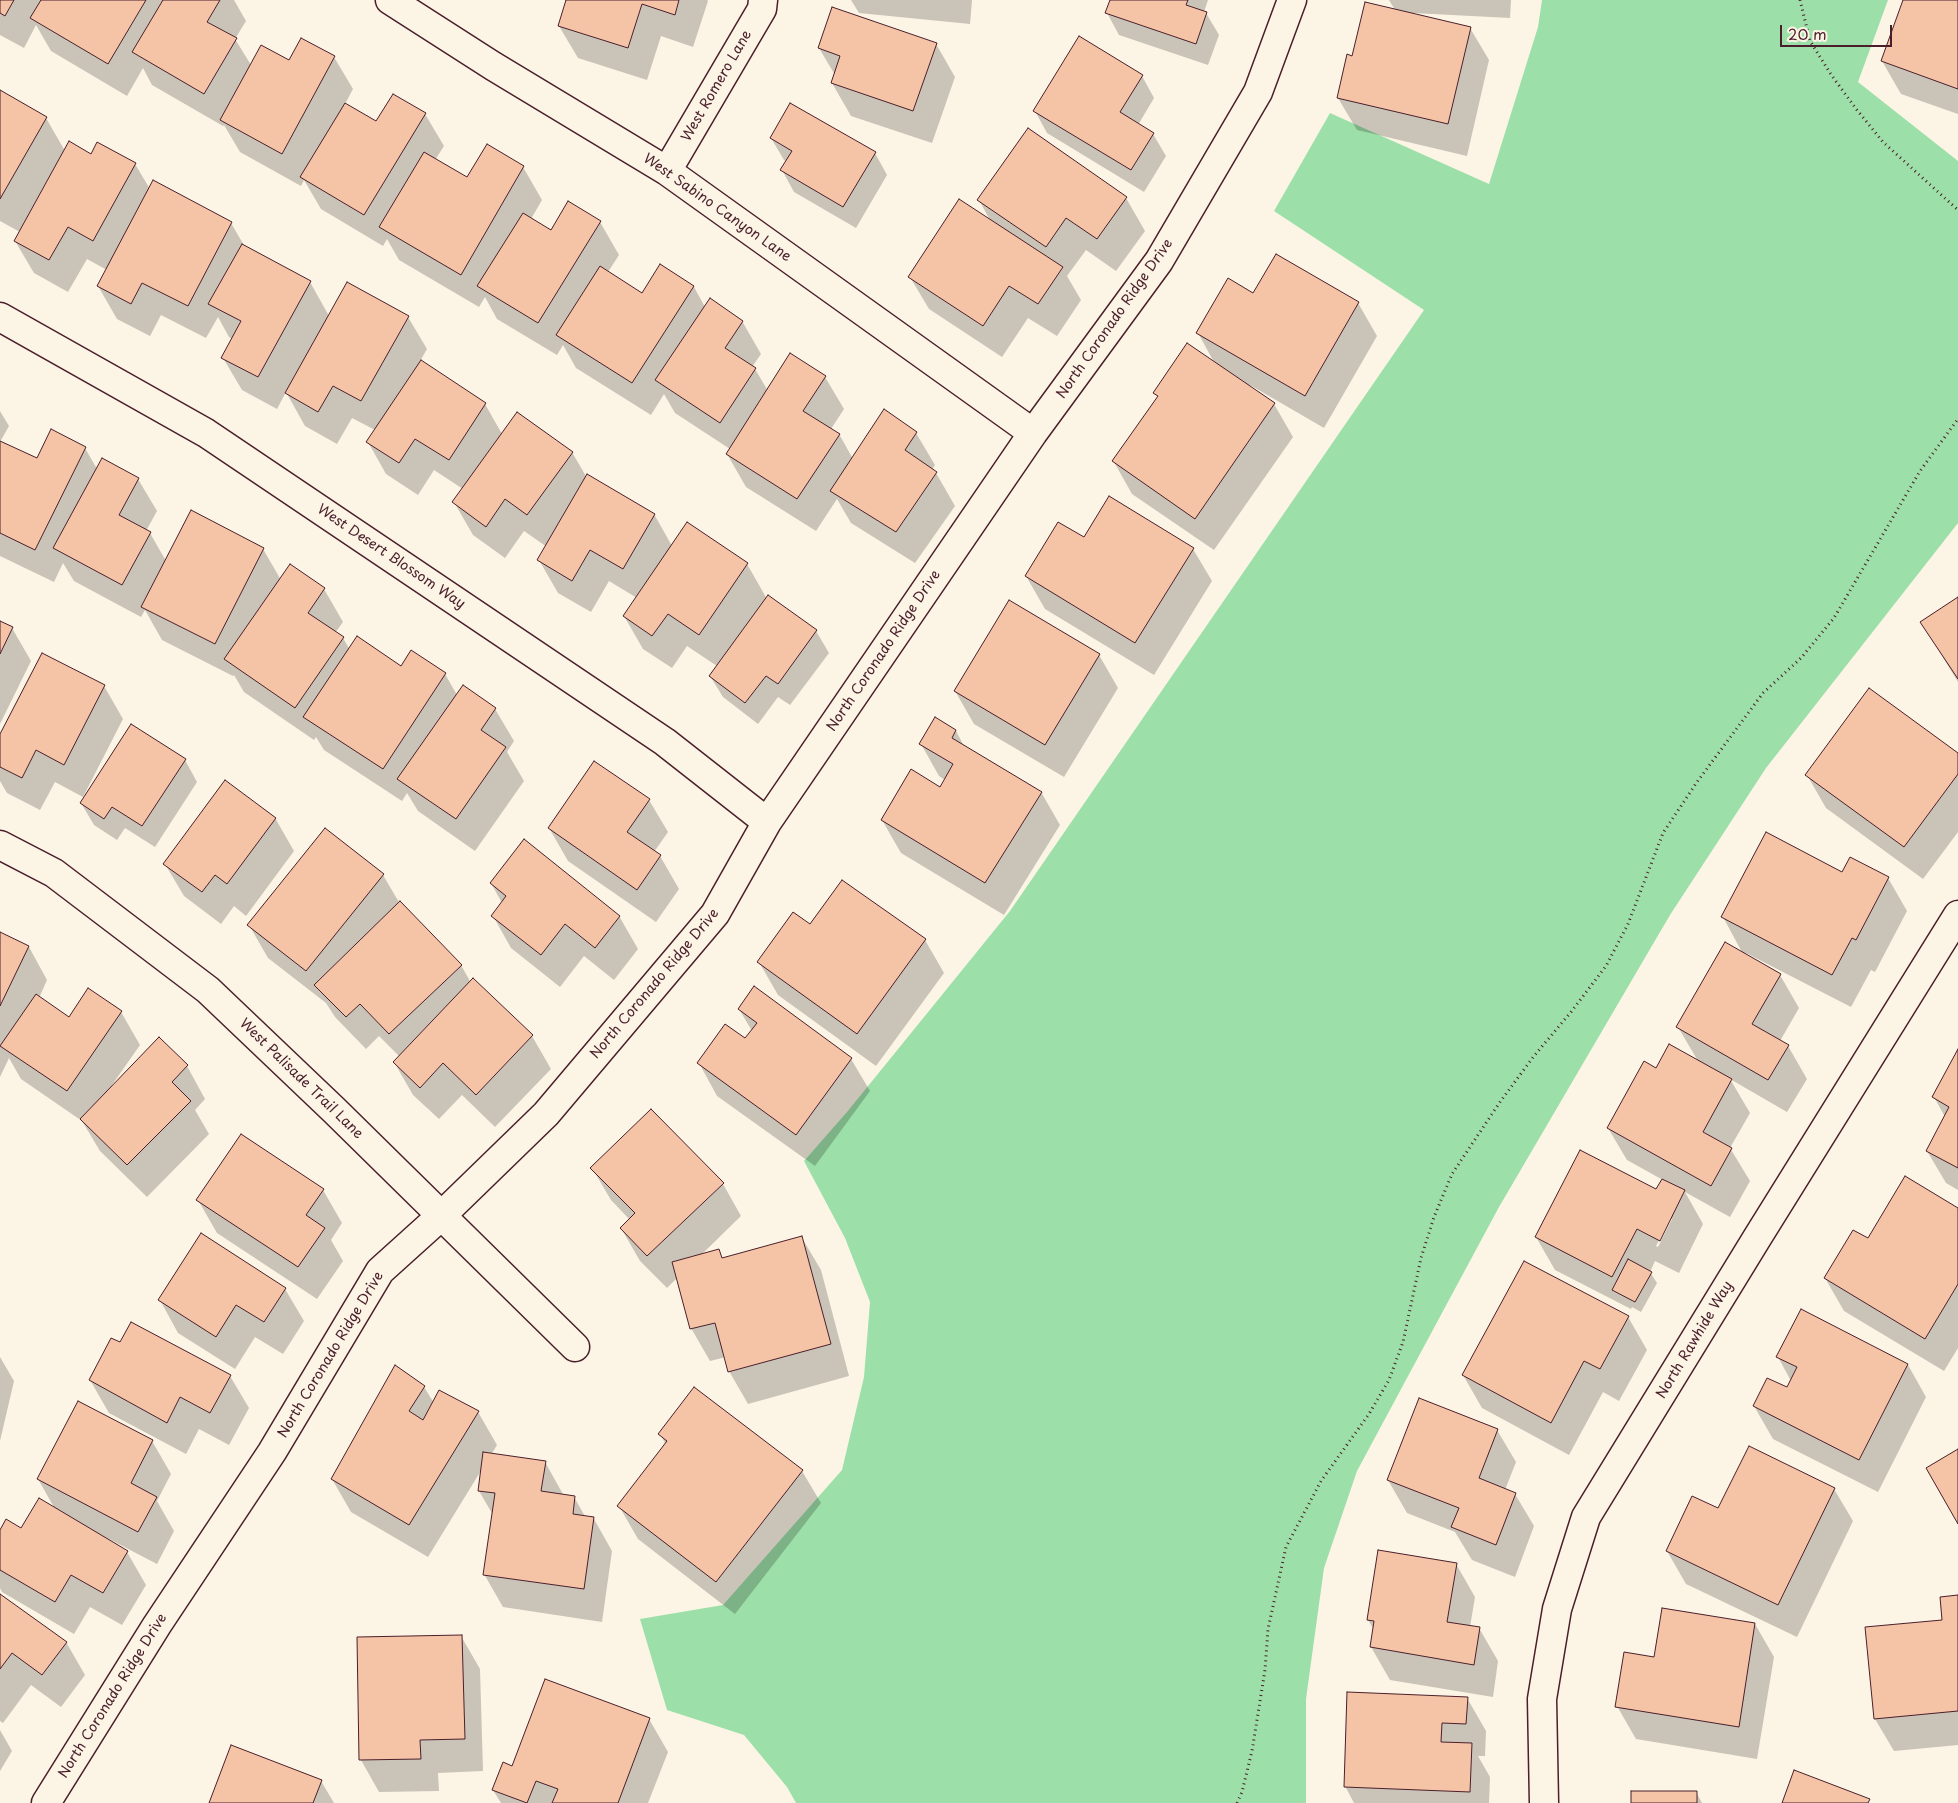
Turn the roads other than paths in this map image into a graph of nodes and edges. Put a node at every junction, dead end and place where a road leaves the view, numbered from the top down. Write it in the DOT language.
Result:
graph roads {
  1 [pos="390,0"];
  2 [pos="763,0"];
  3 [pos="1292,0"];
  4 [pos="667,171"];
  5 [pos="0,317"];
  6 [pos="1033,433"];
  7 [pos="767,822"];
  8 [pos="0,845"];
  9 [pos="1958,915"];
  10 [pos="441,1216"];
  11 [pos="575,1347"];
  12 [pos="46,1803"];
  13 [pos="1544,1803"];
  1 -- 4 [label="street, West Sabino Canyon Lane"];
  2 -- 4 [label="street, West Romero Lane"];
  3 -- 6 [label="street, North Coronado Ridge Drive"];
  4 -- 6 [label="street, West Sabino Canyon Lane"];
  5 -- 7 [label="street, West Desert Blossom Way"];
  6 -- 7 [label="street, North Coronado Ridge Drive"];
  7 -- 10 [label="street, North Coronado Ridge Drive"];
  8 -- 10 [label="street, West Palisade Trail Lane"];
  9 -- 13 [label="street, North Rawhide Way"];
  10 -- 11 [label="street, West Palisade Trail Lane"];
  10 -- 12 [label="street, North Coronado Ridge Drive"];
}
